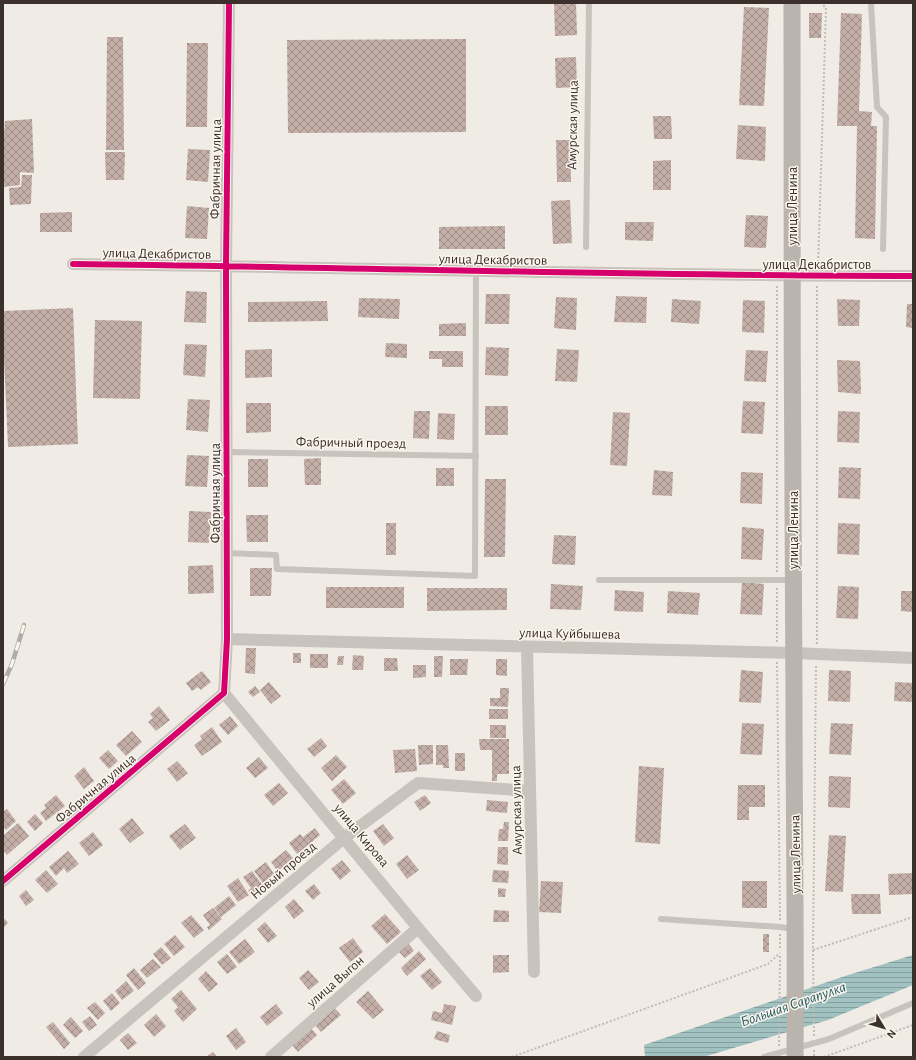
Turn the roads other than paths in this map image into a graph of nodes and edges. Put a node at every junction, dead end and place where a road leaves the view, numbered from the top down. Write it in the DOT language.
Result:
graph roads {
  1 [pos="229,3"];
  2 [pos="589,3"];
  3 [pos="792,3"];
  4 [pos="871,3"];
  5 [pos="586,247"];
  6 [pos="884,249"];
  7 [pos="73,264"];
  8 [pos="226,266"];
  9 [pos="476,270"];
  10 [pos="792,276"];
  11 [pos="913,276"];
  12 [pos="227,452"];
  13 [pos="476,456"];
  14 [pos="227,553"];
  15 [pos="599,580"];
  16 [pos="793,580"];
  17 [pos="227,639"];
  18 [pos="527,647"];
  19 [pos="793,653"];
  20 [pos="913,658"];
  21 [pos="224,693"];
  22 [pos="530,791"];
  23 [pos="344,838"];
  24 [pos="3,882"];
  25 [pos="661,919"];
  26 [pos="418,928"];
  27 [pos="796,936"];
  28 [pos="534,972"];
  29 [pos="476,996"];
  30 [pos="913,1003"];
  31 [pos="84,1057"];
  32 [pos="271,1057"];
  33 [pos="764,1057"];
  34 [pos="795,1057"];
  1 -- 8 [label="street, Фабричная улица"];
  2 -- 5 [label="lane, Амурская улица"];
  3 -- 10 [label="main road, улица Ленина"];
  4 -- 6 [label="lane"];
  7 -- 8 [label="street, улица Декабристов"];
  8 -- 9 [label="street, улица Декабристов"];
  8 -- 12 [label="street, Фабричная улица"];
  9 -- 10 [label="street, улица Декабристов"];
  9 -- 13 [label="lane"];
  10 -- 11 [label="street, улица Декабристов"];
  10 -- 16 [label="main road, улица Ленина"];
  12 -- 13 [label="lane, Фабричный проезд"];
  12 -- 14 [label="street, Фабричная улица"];
  13 -- 14 [label="lane"];
  14 -- 17 [label="street, Фабричная улица"];
  15 -- 16 [label="lane"];
  16 -- 19 [label="main road, улица Ленина"];
  17 -- 18 [label="street, улица Куйбышева"];
  17 -- 21 [label="street, Фабричная улица"];
  18 -- 19 [label="street, улица Куйбышева"];
  18 -- 22 [label="street, Амурская улица"];
  19 -- 20 [label="street, улица Куйбышева"];
  19 -- 27 [label="main road, улица Ленина"];
  21 -- 23 [label="street, улица Кирова"];
  21 -- 24 [label="street, Фабричная улица"];
  22 -- 23 [label="street, Новый проезд"];
  22 -- 28 [label="street, Амурская улица"];
  23 -- 26 [label="street, улица Кирова"];
  23 -- 31 [label="street, Новый проезд"];
  25 -- 27 [label="lane"];
  26 -- 29 [label="street, улица Кирова"];
  26 -- 32 [label="street, улица Выгон"];
  27 -- 34 [label="main road, улица Ленина"];
  30 -- 33 [label="lane"];
}
